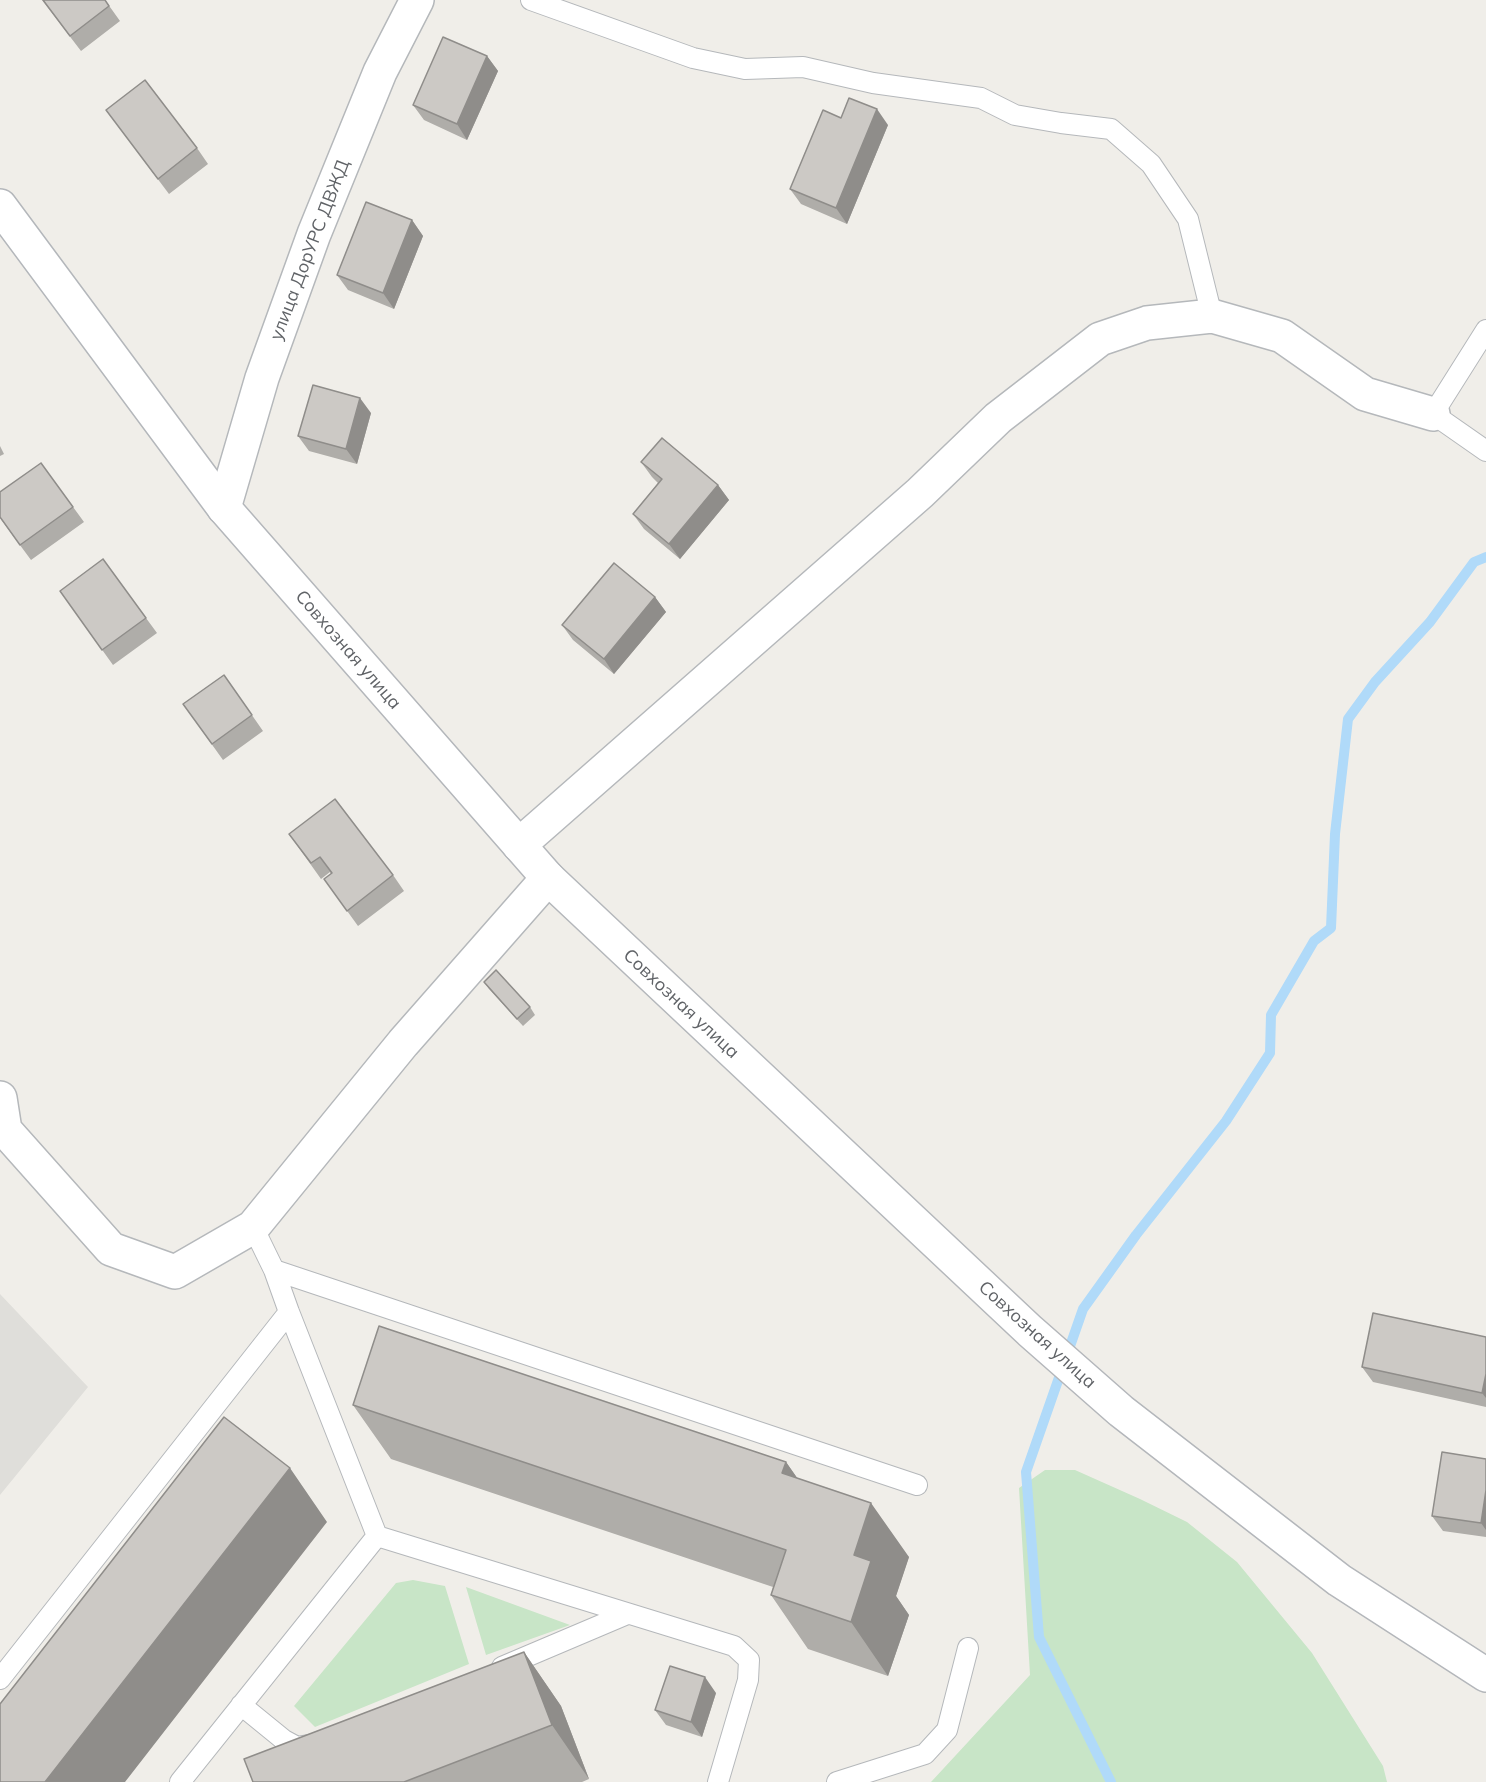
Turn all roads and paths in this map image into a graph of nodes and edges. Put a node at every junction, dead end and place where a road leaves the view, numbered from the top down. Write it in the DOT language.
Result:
graph roads {
  1 [pos="417,0"];
  2 [pos="531,0"];
  3 [pos="0,206"];
  4 [pos="1212,316"];
  5 [pos="1486,330"];
  6 [pos="1433,414"];
  7 [pos="1486,451"];
  8 [pos="224,508"];
  9 [pos="519,845"];
  10 [pos="548,878"];
  11 [pos="1,1127"];
  12 [pos="253,1227"];
  13 [pos="274,1270"];
  14 [pos="289,1312"];
  15 [pos="917,1485"];
  16 [pos="377,1536"];
  17 [pos="627,1614"];
  18 [pos="968,1648"];
  19 [pos="485,1674"];
  20 [pos="1486,1676"];
  21 [pos="0,1679"];
  22 [pos="242,1705"];
  23 [pos="331,1739"];
  24 [pos="180,1782"];
  25 [pos="718,1782"];
  26 [pos="837,1782"];
  1 -- 8 [label="street, улица ДорУРС ДВЖД"];
  2 -- 4 [label="lane"];
  3 -- 8 [label="street, Совхозная улица"];
  4 -- 6 [label="street"];
  4 -- 9 [label="street"];
  5 -- 6 [label="lane"];
  6 -- 7 [label="lane"];
  8 -- 9 [label="street, Совхозная улица"];
  9 -- 10 [label="street, Совхозная улица"];
  10 -- 12 [label="street"];
  10 -- 20 [label="street, Совхозная улица"];
  11 -- 12 [label="street"];
  12 -- 13 [label="lane"];
  13 -- 14 [label="lane"];
  13 -- 15 [label="lane"];
  14 -- 16 [label="lane"];
  14 -- 21 [label="lane"];
  16 -- 17 [label="lane"];
  16 -- 22 [label="lane"];
  17 -- 19 [label="lane"];
  17 -- 25 [label="lane"];
  18 -- 26 [label="lane"];
  22 -- 23 [label="lane"];
  22 -- 24 [label="lane"];
}
